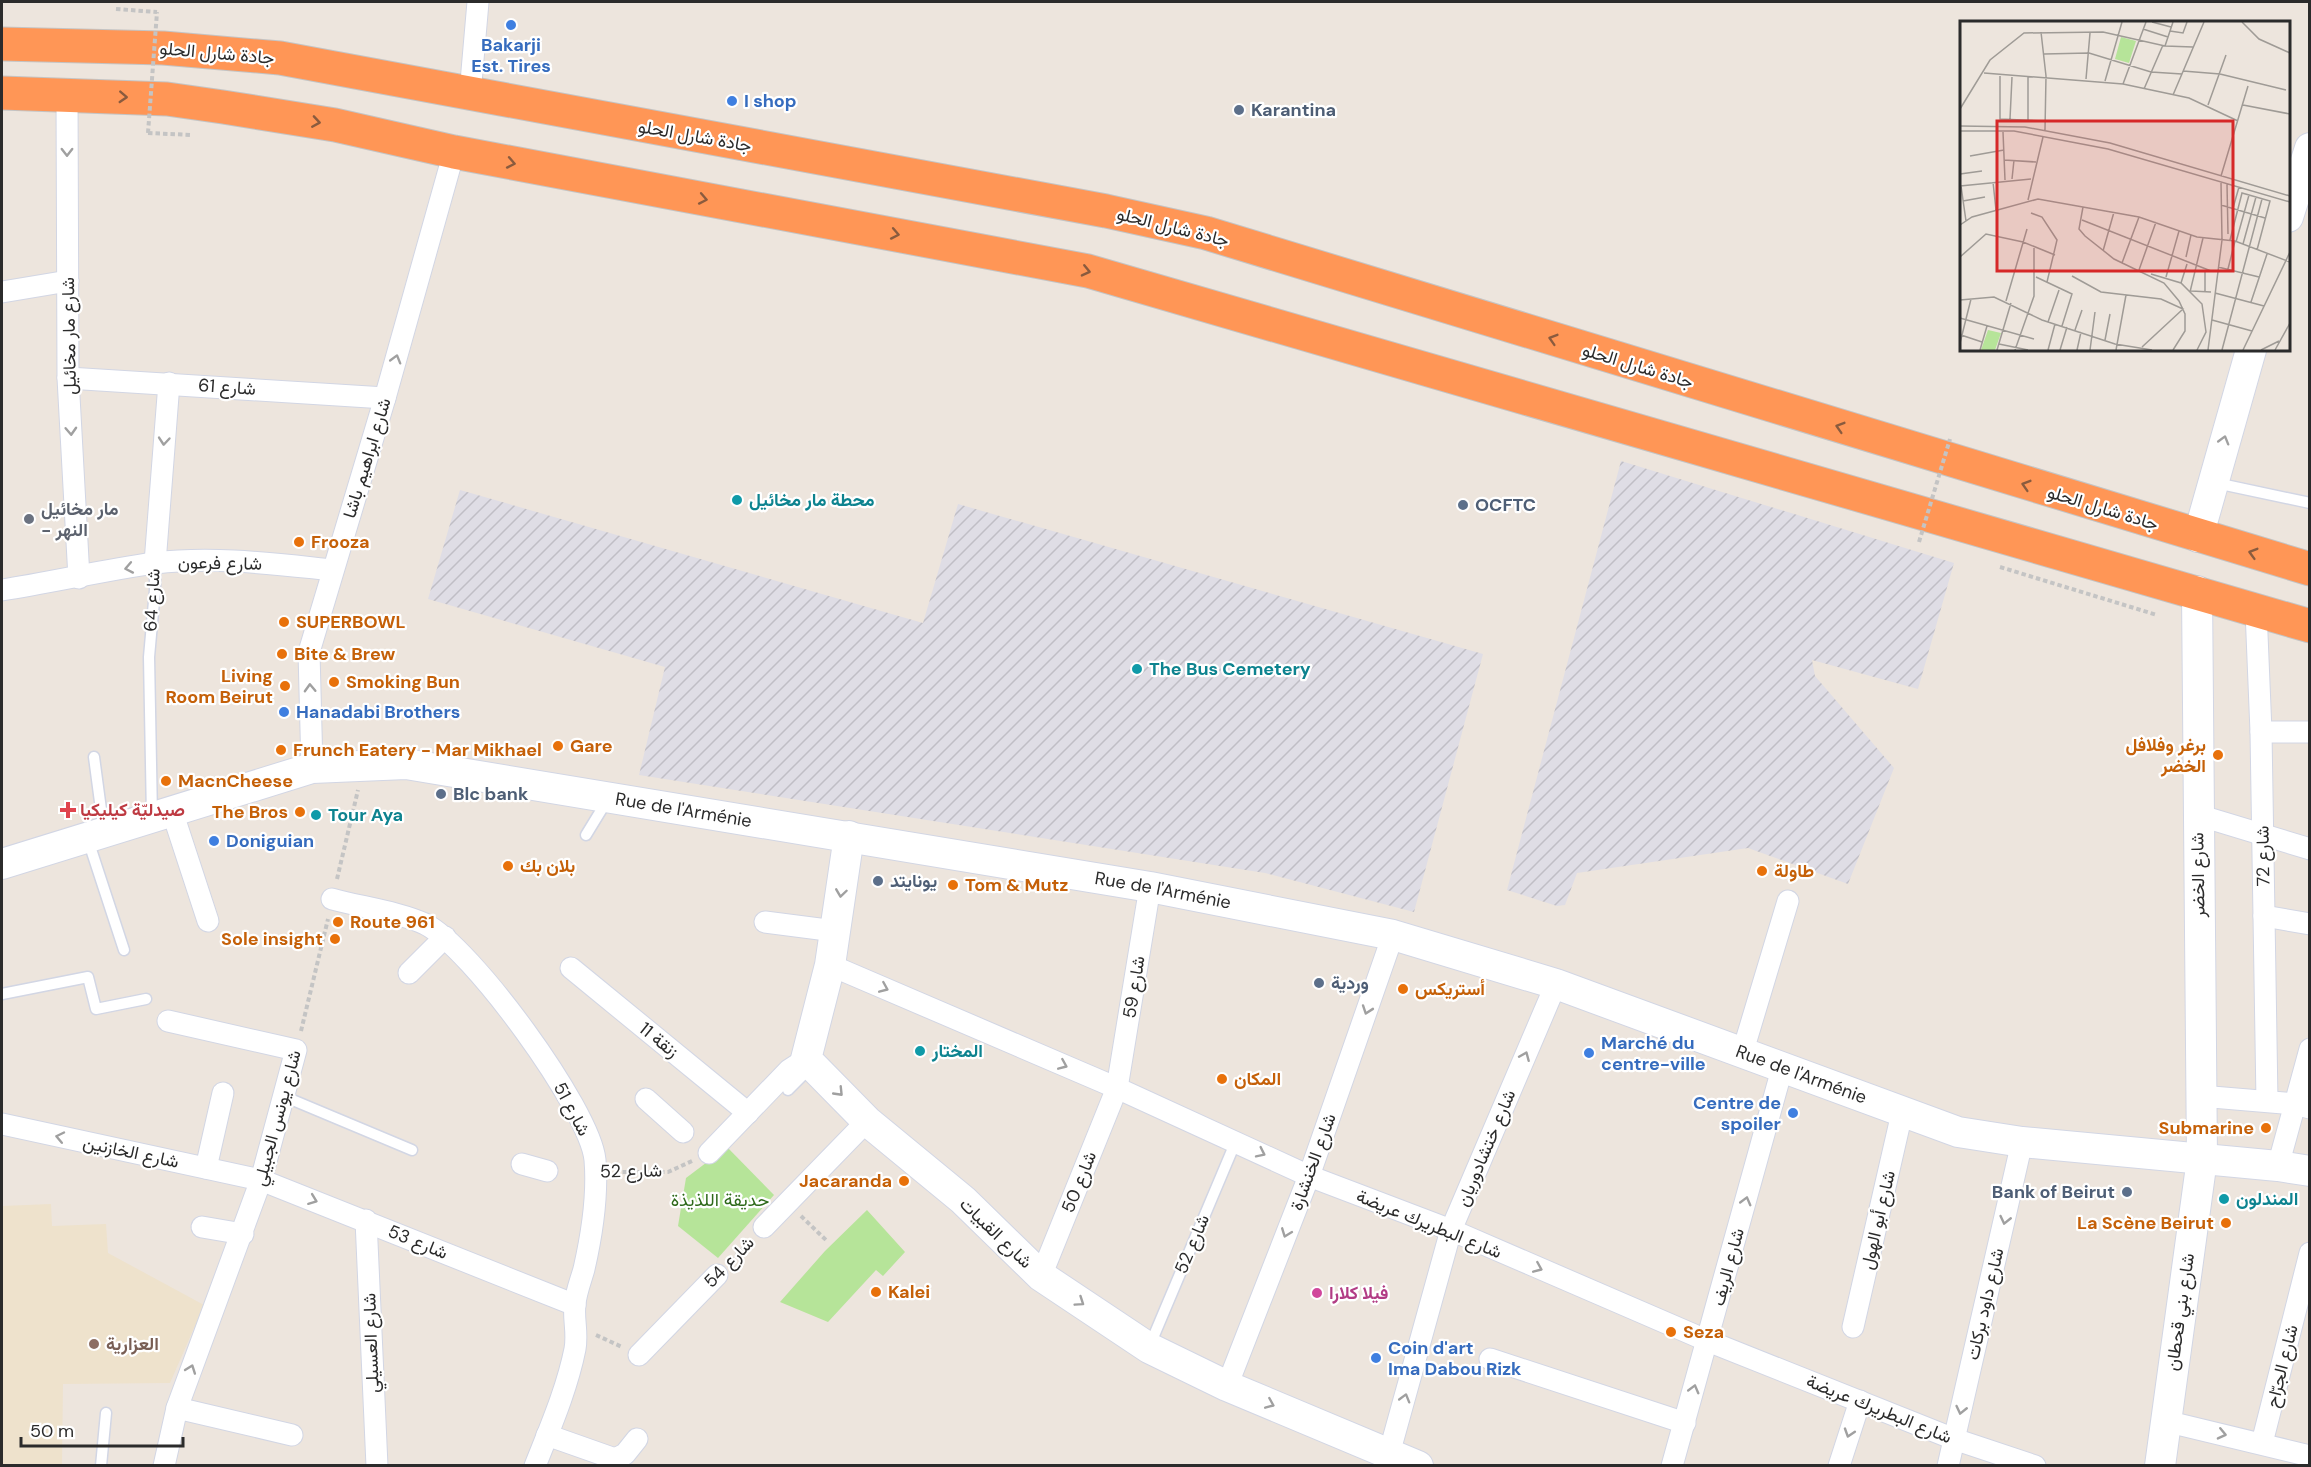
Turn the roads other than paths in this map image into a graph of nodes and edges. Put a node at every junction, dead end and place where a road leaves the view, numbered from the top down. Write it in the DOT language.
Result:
graph roads {
  1 [pos="478,2"];
  2 [pos="2,44"];
  3 [pos="2,93"];
  4 [pos="67,94"];
  5 [pos="470,94"];
  6 [pos="2310,148"];
  7 [pos="454,152"];
  8 [pos="2293,215"];
  9 [pos="68,281"];
  10 [pos="2,292"];
  11 [pos="2250,351"];
  12 [pos="68,378"];
  13 [pos="169,383"];
  14 [pos="385,398"];
  15 [pos="2212,483"];
  16 [pos="2310,502"];
  17 [pos="2198,537"];
  18 [pos="154,564"];
  19 [pos="2310,569"];
  20 [pos="333,570"];
  21 [pos="79,578"];
  22 [pos="2,590"];
  23 [pos="2197,591"];
  24 [pos="2256,610"];
  25 [pos="2310,626"];
  26 [pos="2261,732"];
  27 [pos="2310,732"];
  28 [pos="94,757"];
  29 [pos="312,768"];
  30 [pos="610,795"];
  31 [pos="162,814"];
  32 [pos="2198,815"];
  33 [pos="95,835"];
  34 [pos="586,835"];
  35 [pos="2263,835"];
  36 [pos="849,836"];
  37 [pos="2309,846"];
  38 [pos="2,864"];
  39 [pos="1150,887"];
  40 [pos="332,898"];
  41 [pos="1788,901"];
  42 [pos="2264,916"];
  43 [pos="208,921"];
  44 [pos="765,922"];
  45 [pos="2310,924"];
  46 [pos="835,932"];
  47 [pos="1393,935"];
  48 [pos="445,937"];
  49 [pos="124,950"];
  50 [pos="830,965"];
  51 [pos="571,968"];
  52 [pos="409,973"];
  53 [pos="1556,984"];
  54 [pos="2,994"];
  55 [pos="146,999"];
  56 [pos="168,1021"];
  57 [pos="2310,1049"];
  58 [pos="1742,1054"];
  59 [pos="809,1062"];
  60 [pos="1782,1069"];
  61 [pos="1117,1088"];
  62 [pos="788,1090"];
  63 [pos="223,1093"];
  64 [pos="284,1096"];
  65 [pos="2200,1096"];
  66 [pos="646,1099"];
  67 [pos="2267,1101"];
  68 [pos="2302,1106"];
  69 [pos="748,1113"];
  70 [pos="1902,1113"];
  71 [pos="867,1121"];
  72 [pos="2,1124"];
  73 [pos="683,1132"];
  74 [pos="1236,1140"];
  75 [pos="2022,1142"];
  76 [pos="412,1150"];
  77 [pos="709,1153"];
  78 [pos="2202,1159"];
  79 [pos="522,1164"];
  80 [pos="2278,1166"];
  81 [pos="206,1168"];
  82 [pos="547,1171"];
  83 [pos="2310,1171"];
  84 [pos="1308,1176"];
  85 [pos="261,1180"];
  86 [pos="366,1220"];
  87 [pos="202,1227"];
  88 [pos="764,1227"];
  89 [pos="1451,1230"];
  90 [pos="243,1234"];
  91 [pos="2310,1253"];
  92 [pos="717,1275"];
  93 [pos="1041,1276"];
  94 [pos="574,1305"];
  95 [pos="1853,1327"];
  96 [pos="1708,1341"];
  97 [pos="1149,1348"];
  98 [pos="639,1354"];
  99 [pos="1490,1359"];
  100 [pos="1227,1386"];
  101 [pos="1860,1401"];
  102 [pos="177,1408"];
  103 [pos="106,1413"];
  104 [pos="2165,1421"];
  105 [pos="1685,1423"];
  106 [pos="292,1435"];
  107 [pos="547,1435"];
  108 [pos="637,1439"];
  109 [pos="1954,1439"];
  110 [pos="2262,1443"];
  111 [pos="1389,1454"];
  112 [pos="2310,1456"];
  113 [pos="101,1466"];
  114 [pos="164,1466"];
  115 [pos="377,1466"];
  116 [pos="535,1466"];
  117 [pos="1418,1466"];
  118 [pos="1672,1466"];
  119 [pos="1839,1466"];
  120 [pos="1948,1466"];
  121 [pos="2035,1466"];
  122 [pos="2160,1466"];
  1 -- 5 [label="street"];
  2 -- 5 [label="highway, جادة شارل الحلو"];
  3 -- 4 [label="highway"];
  4 -- 7 [label="highway, one-way"];
  4 -- 9 [label="street, شارع مار مخائيل, one-way"];
  17 -- 5 [label="highway, جادة شارل الحلو, one-way"];
  6 -- 8 [label="street"];
  14 -- 7 [label="street, شارع ابراهيم باشا, one-way"];
  7 -- 23 [label="highway, one-way"];
  9 -- 10 [label="street"];
  9 -- 12 [label="street, شارع مار مخائيل"];
  15 -- 11 [label="street, one-way"];
  12 -- 13 [label="street, شارع 61"];
  12 -- 21 [label="street, شارع مار مخائيل, one-way"];
  13 -- 14 [label="street, شارع 61"];
  13 -- 18 [label="street, شارع 64, one-way"];
  14 -- 20 [label="street, شارع ابراهيم باشا"];
  15 -- 16 [label="lane"];
  15 -- 17 [label="street"];
  19 -- 17 [label="highway, جادة شارل الحلو, one-way"];
  18 -- 20 [label="street, شارع فرعون"];
  18 -- 21 [label="street, شارع فرعون, one-way"];
  18 -- 31 [label="lane, شارع 64"];
  29 -- 20 [label="street, شارع ابراهيم باشا, one-way"];
  21 -- 22 [label="street, شارع فرعون"];
  23 -- 24 [label="highway"];
  23 -- 32 [label="street, شارع الخضر"];
  24 -- 25 [label="highway"];
  24 -- 26 [label="street, شارع 72"];
  26 -- 27 [label="street"];
  26 -- 35 [label="street, شارع 72"];
  28 -- 33 [label="lane"];
  29 -- 30 [label="street, Rue de l'Arménie"];
  29 -- 31 [label="street, Rue de l'Arménie"];
  30 -- 34 [label="lane"];
  30 -- 36 [label="street, Rue de l'Arménie"];
  31 -- 33 [label="street, Rue de l'Arménie"];
  31 -- 43 [label="street"];
  32 -- 35 [label="street"];
  32 -- 65 [label="street, شارع الخضر"];
  33 -- 38 [label="street, Rue de l'Arménie"];
  33 -- 49 [label="lane"];
  35 -- 37 [label="street"];
  35 -- 42 [label="street, شارع 72"];
  36 -- 39 [label="street, Rue de l'Arménie"];
  36 -- 46 [label="street, one-way"];
  39 -- 47 [label="street, Rue de l'Arménie"];
  39 -- 61 [label="street, شارع 59"];
  40 -- 48 [label="street, شارع 51"];
  41 -- 58 [label="street"];
  42 -- 45 [label="street"];
  42 -- 67 [label="street, شارع 72"];
  44 -- 46 [label="street"];
  46 -- 50 [label="street"];
  47 -- 53 [label="street, Rue de l'Arménie"];
  47 -- 84 [label="street, شارع الخنشارة, one-way"];
  48 -- 52 [label="street"];
  48 -- 94 [label="street, شارع 51"];
  50 -- 59 [label="street"];
  50 -- 61 [label="street, شارع البطريرك عريضة, one-way"];
  51 -- 69 [label="street, زنقة 11"];
  53 -- 58 [label="street, Rue de l'Arménie"];
  89 -- 53 [label="street, شارع ختشادوريان, one-way"];
  54 -- 55 [label="lane"];
  56 -- 64 [label="street, شارع يونس الجبيلي"];
  57 -- 68 [label="street"];
  58 -- 60 [label="street, Rue de l'Arménie"];
  59 -- 62 [label="lane"];
  59 -- 69 [label="street"];
  59 -- 71 [label="street, شارع القبيات, one-way"];
  60 -- 70 [label="street, Rue de l'Arménie"];
  96 -- 60 [label="street, شارع الريف, one-way"];
  61 -- 74 [label="street, شارع البطريرك عريضة"];
  61 -- 93 [label="street, شارع 50"];
  63 -- 81 [label="street"];
  64 -- 76 [label="lane"];
  64 -- 85 [label="street, شارع يونس الجبيلي"];
  65 -- 67 [label="street"];
  65 -- 78 [label="street, شارع الخضر"];
  66 -- 73 [label="street"];
  67 -- 68 [label="street"];
  68 -- 80 [label="street"];
  69 -- 77 [label="street"];
  70 -- 75 [label="street, Rue de l'Arménie"];
  70 -- 95 [label="street, شارع أبو الهول"];
  71 -- 88 [label="street, شارع 54"];
  71 -- 93 [label="street, شارع القبيات"];
  81 -- 72 [label="street, شارع الخازنين, one-way"];
  74 -- 84 [label="street, شارع البطريرك عريضة, one-way"];
  74 -- 97 [label="lane, شارع 52"];
  75 -- 78 [label="street, Rue de l'Arménie"];
  75 -- 109 [label="street, شارع داود بركات, one-way"];
  78 -- 80 [label="street, Rue de l'Arménie"];
  78 -- 104 [label="street, شارع بني قحطان"];
  79 -- 82 [label="street"];
  80 -- 83 [label="street, Rue de l'Arménie"];
  81 -- 85 [label="street, شارع الخازنين"];
  84 -- 89 [label="street, شارع البطريرك عريضة"];
  84 -- 100 [label="street, شارع الخنشارة, one-way"];
  85 -- 86 [label="street, شارع 53, one-way"];
  85 -- 90 [label="street, شارع يونس الجبيلي"];
  86 -- 94 [label="street, شارع 53"];
  86 -- 115 [label="street, شارع العسيلي"];
  87 -- 90 [label="street"];
  89 -- 96 [label="street, شارع البطريرك عريضة, one-way"];
  111 -- 89 [label="street, شارع ختشادوريان, one-way"];
  102 -- 90 [label="street, شارع يونس الجبيلي, one-way"];
  91 -- 110 [label="street, شارع الجرّاح"];
  92 -- 98 [label="street, شارع 54"];
  93 -- 97 [label="street, شارع القبيات, one-way"];
  94 -- 107 [label="street, شارع 51"];
  96 -- 101 [label="street, شارع البطريرك عريضة"];
  105 -- 96 [label="street, شارع الريف, one-way"];
  97 -- 100 [label="street, شارع القبيات"];
  99 -- 105 [label="street"];
  100 -- 111 [label="street, شارع القبيات, one-way"];
  101 -- 109 [label="street, شارع البطريرك عريضة"];
  101 -- 119 [label="street, one-way"];
  102 -- 106 [label="street"];
  102 -- 114 [label="street, شارع يونس الجبيلي"];
  103 -- 113 [label="lane"];
  104 -- 110 [label="street, one-way"];
  104 -- 122 [label="street, شارع بني قحطان"];
  105 -- 118 [label="street, شارع الريف"];
  107 -- 108 [label="street"];
  107 -- 116 [label="street, شارع 51"];
  109 -- 120 [label="street, شارع داود بركات"];
  109 -- 121 [label="street, شارع البطريرك عريضة"];
  110 -- 112 [label="street"];
  111 -- 117 [label="street, شارع القبيات"];
}
